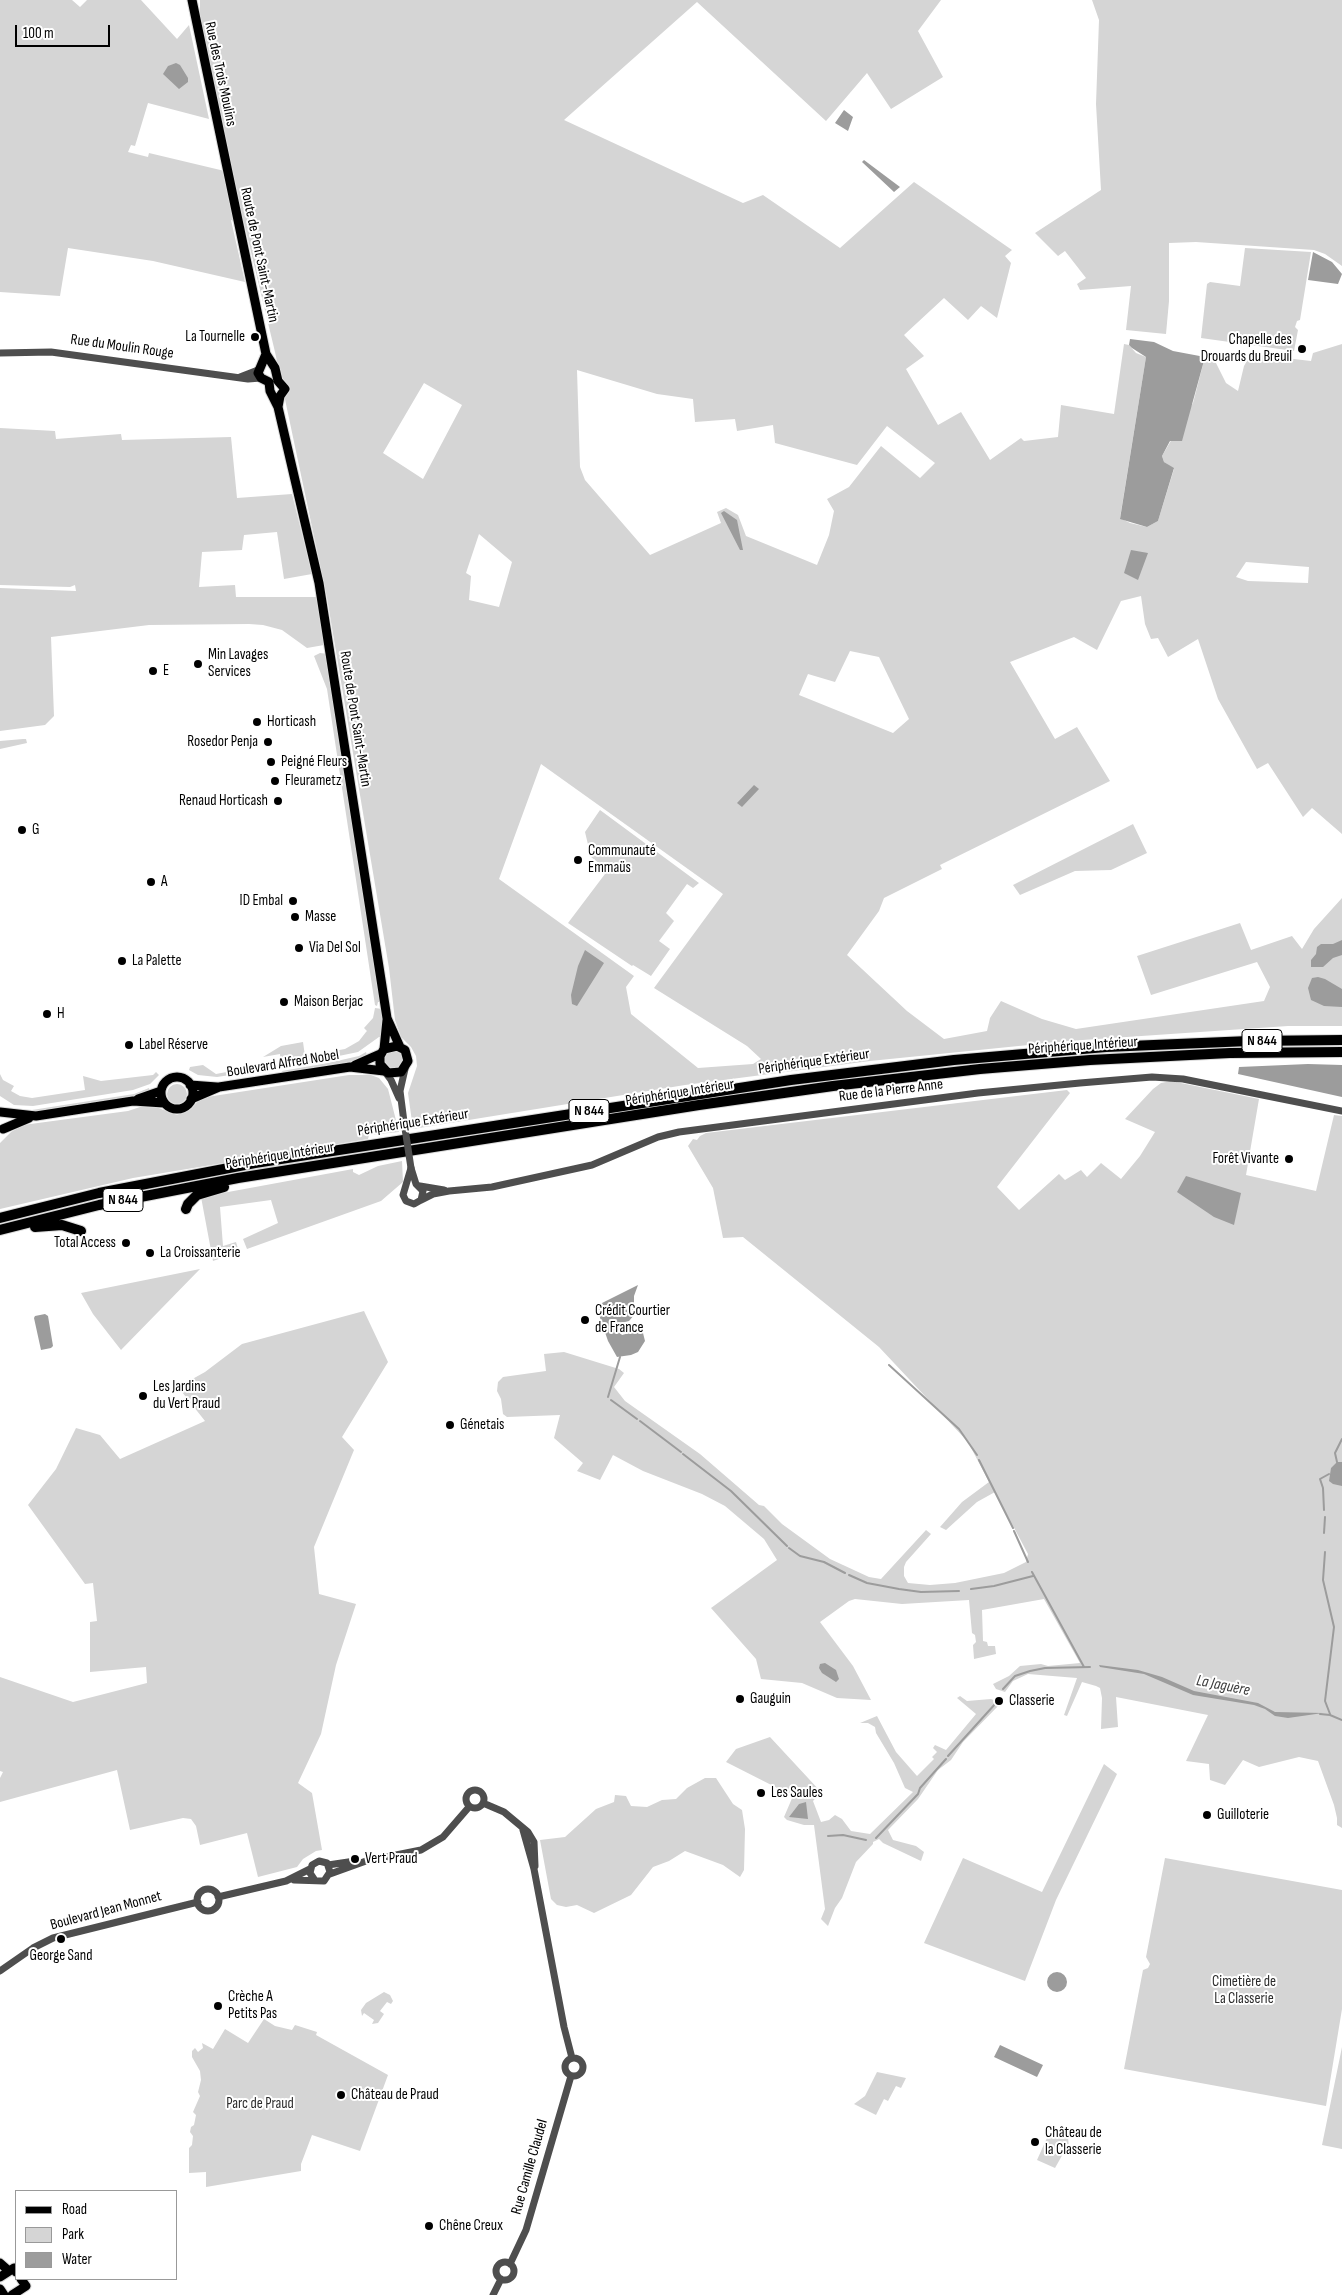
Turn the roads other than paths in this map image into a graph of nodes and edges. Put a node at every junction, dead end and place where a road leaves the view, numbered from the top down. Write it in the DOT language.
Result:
graph roads {
  1 [pos="192,0"];
  2 [pos="224,153"];
  3 [pos="0,353"];
  4 [pos="263,369"];
  5 [pos="276,396"];
  6 [pos="387,1018"];
  7 [pos="1342,1040"];
  8 [pos="400,1046"];
  9 [pos="382,1051"];
  10 [pos="1342,1052"];
  11 [pos="350,1067"];
  12 [pos="405,1069"];
  13 [pos="385,1071"];
  14 [pos="190,1085"];
  15 [pos="220,1087"];
  16 [pos="161,1091"];
  17 [pos="191,1099"];
  18 [pos="133,1101"];
  19 [pos="164,1103"];
  20 [pos="401,1106"];
  21 [pos="1342,1111"];
  22 [pos="0,1112"];
  23 [pos="36,1116"];
  24 [pos="2,1131"];
  25 [pos="410,1168"];
  26 [pos="248,1176"];
  27 [pos="418,1185"];
  28 [pos="407,1186"];
  29 [pos="449,1191"];
  30 [pos="421,1200"];
  31 [pos="186,1209"];
  32 [pos="0,1218"];
  33 [pos="0,1230"];
  34 [pos="81,1231"];
  35 [pos="0,1235"];
  36 [pos="483,1803"];
  37 [pos="469,1807"];
  38 [pos="366,1861"];
  39 [pos="328,1865"];
  40 [pos="310,1870"];
  41 [pos="330,1874"];
  42 [pos="314,1879"];
  43 [pos="286,1880"];
  44 [pos="218,1897"];
  45 [pos="198,1902"];
  46 [pos="0,1971"];
  47 [pos="572,2058"];
  48 [pos="571,2076"];
  49 [pos="0,2263"];
  50 [pos="510,2264"];
  51 [pos="5,2274"];
  52 [pos="501,2279"];
  53 [pos="22,2280"];
  54 [pos="0,2289"];
  55 [pos="15,2294"];
  56 [pos="4,2295"];
  57 [pos="493,2295"];
  1 -- 2 [label="main road, Rue des Trois Moulins"];
  2 -- 4 [label="main road, Route de Pont Saint-Martin"];
  3 -- 4 [label="street, Rue du Moulin Rouge"];
  4 -- 5 [label="main road"];
  4 -- 5 [label="main road, Route de Pont Saint-Martin"];
  5 -- 6 [label="main road, Route de Pont Saint-Martin"];
  6 -- 8 [label="main road, Route de Pont Saint-Martin"];
  6 -- 9 [label="main road"];
  7 -- 32 [label="highway, Périphérique Extérieur / N 844"];
  8 -- 9 [label="main road"];
  8 -- 12 [label="main road"];
  9 -- 11 [label="main road, Boulevard Alfred Nobel"];
  9 -- 13 [label="main road"];
  10 -- 26 [label="highway, Périphérique Intérieur / N 844"];
  11 -- 13 [label="main road, Boulevard Alfred Nobel"];
  11 -- 15 [label="main road, Boulevard Alfred Nobel"];
  12 -- 13 [label="main road"];
  12 -- 20 [label="street"];
  13 -- 20 [label="street"];
  14 -- 15 [label="main road, Boulevard Alfred Nobel"];
  14 -- 16 [label="main road"];
  14 -- 17 [label="main road"];
  15 -- 17 [label="main road, Boulevard Alfred Nobel"];
  16 -- 18 [label="main road"];
  16 -- 19 [label="main road"];
  17 -- 19 [label="main road"];
  18 -- 19 [label="main road"];
  18 -- 23 [label="main road"];
  20 -- 25 [label="street, bridge"];
  21 -- 29 [label="street, Rue de la Pierre Anne"];
  22 -- 23 [label="main road"];
  22 -- 24 [label="main road"];
  23 -- 24 [label="main road"];
  25 -- 27 [label="street"];
  25 -- 28 [label="street"];
  26 -- 31 [label="highway"];
  26 -- 33 [label="highway, Périphérique Intérieur / N 844"];
  27 -- 28 [label="street"];
  27 -- 29 [label="street, Rue de la Pierre Anne"];
  27 -- 30 [label="street"];
  28 -- 30 [label="street"];
  29 -- 30 [label="street, Rue de la Pierre Anne"];
  34 -- 35 [label="highway"];
  36 -- 37 [label="street"];
  36 -- 37 [label="street"];
  36 -- 47 [label="street"];
  37 -- 38 [label="street"];
  38 -- 39 [label="street"];
  38 -- 41 [label="street"];
  39 -- 40 [label="street"];
  39 -- 41 [label="street"];
  40 -- 42 [label="street"];
  40 -- 43 [label="street"];
  41 -- 42 [label="street"];
  42 -- 43 [label="street"];
  43 -- 44 [label="street"];
  44 -- 45 [label="street"];
  44 -- 45 [label="street"];
  45 -- 46 [label="street, Boulevard Jean Monnet"];
  47 -- 48 [label="street"];
  47 -- 48 [label="street"];
  48 -- 50 [label="street, Rue Camille Claudel"];
  49 -- 51 [label="main road"];
  50 -- 52 [label="street"];
  50 -- 52 [label="street"];
  52 -- 57 [label="street"];
  53 -- 55 [label="main road"];
  54 -- 56 [label="main road"];
}
